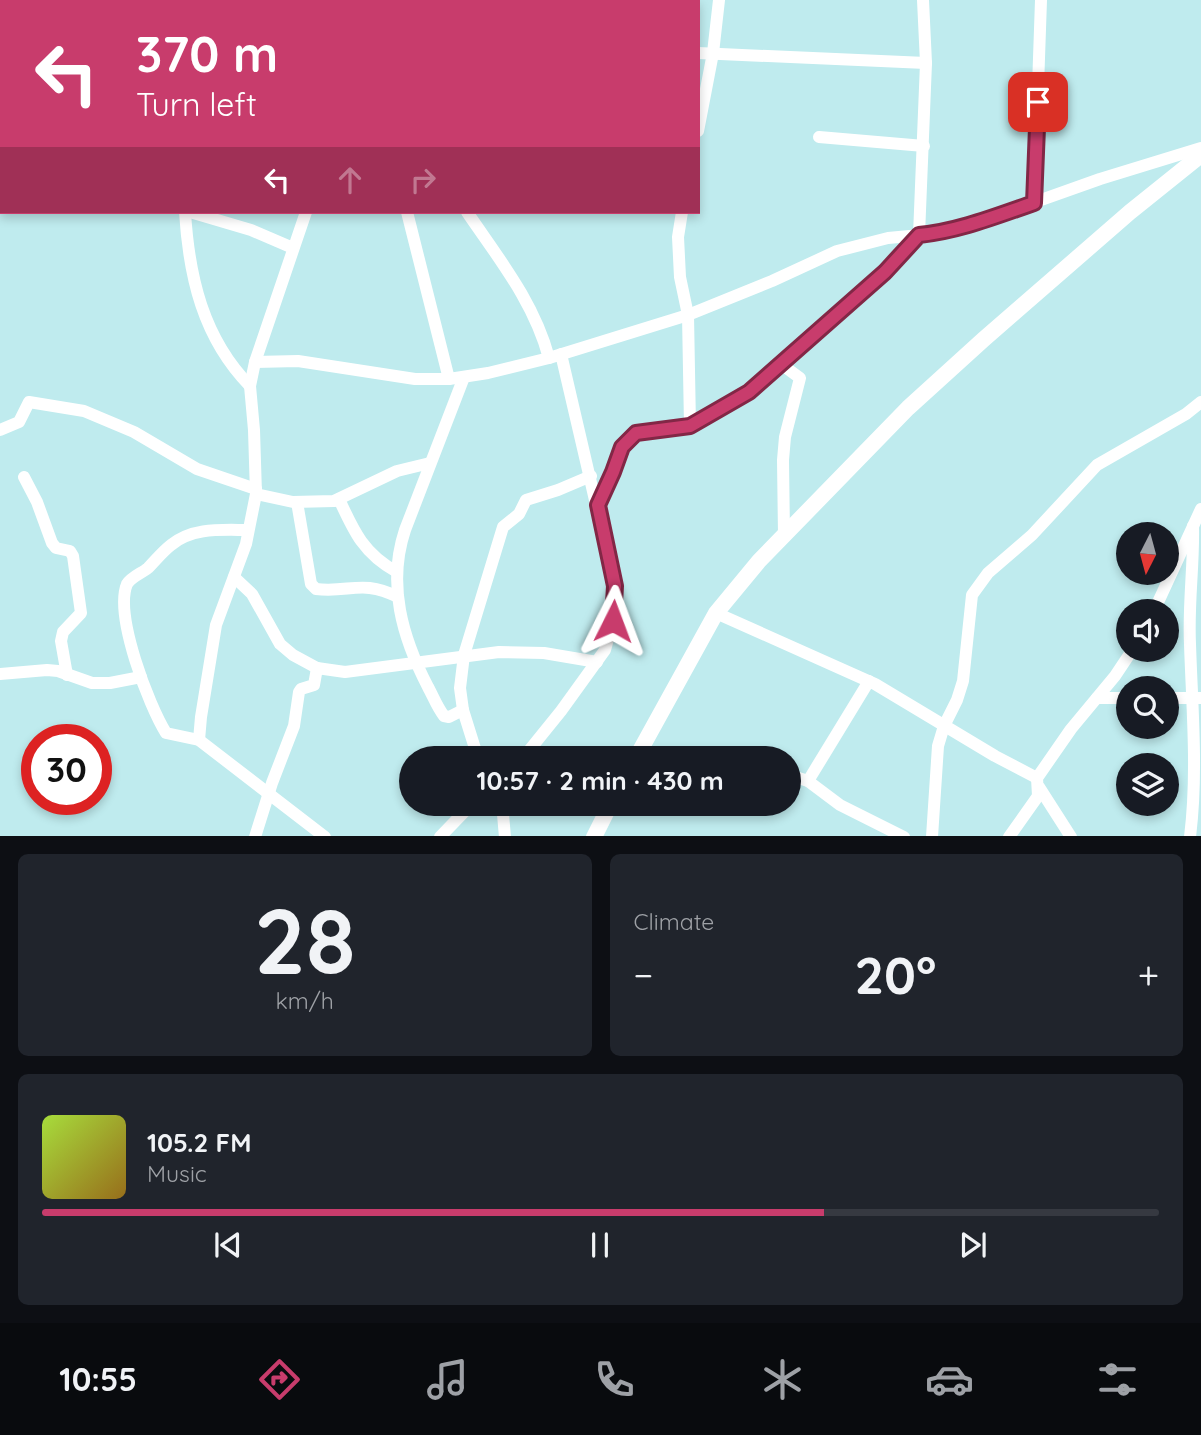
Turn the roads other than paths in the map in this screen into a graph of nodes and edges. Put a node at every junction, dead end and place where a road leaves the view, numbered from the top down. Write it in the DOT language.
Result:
graph roads {
  1 [pos="719,0"];
  2 [pos="923,0"];
  3 [pos="1041,0"];
  4 [pos="700,53"];
  5 [pos="713,53"];
  6 [pos="926,63"];
  7 [pos="700,121"];
  8 [pos="819,137"];
  9 [pos="923,146"];
  10 [pos="1201,148"];
  11 [pos="1201,155"];
  12 [pos="1034,203"];
  13 [pos="188,214"];
  14 [pos="195,214"];
  15 [pos="305,214"];
  16 [pos="408,214"];
  17 [pos="468,214"];
  18 [pos="682,214"];
  19 [pos="919,235"];
  20 [pos="293,248"];
  21 [pos="688,315"];
  22 [pos="555,356"];
  23 [pos="255,362"];
  24 [pos="781,364"];
  25 [pos="464,377"];
  26 [pos="449,379"];
  27 [pos="250,386"];
  28 [pos="1201,402"];
  29 [pos="690,426"];
  30 [pos="0,430"];
  31 [pos="430,463"];
  32 [pos="591,475"];
  33 [pos="24,477"];
  34 [pos="256,491"];
  35 [pos="339,499"];
  36 [pos="297,502"];
  37 [pos="598,505"];
  38 [pos="1201,509"];
  39 [pos="1193,526"];
  40 [pos="248,530"];
  41 [pos="784,536"];
  42 [pos="397,572"];
  43 [pos="234,577"];
  44 [pos="398,597"];
  45 [pos="1160,599"];
  46 [pos="716,613"];
  47 [pos="464,655"];
  48 [pos="416,662"];
  49 [pos="597,662"];
  50 [pos="1123,662"];
  51 [pos="317,668"];
  52 [pos="0,674"];
  53 [pos="67,675"];
  54 [pos="141,677"];
  55 [pos="869,681"];
  56 [pos="1097,698"];
  57 [pos="1116,698"];
  58 [pos="1179,698"];
  59 [pos="1197,698"];
  60 [pos="463,710"];
  61 [pos="944,726"];
  62 [pos="200,740"];
  63 [pos="474,746"];
  64 [pos="533,746"];
  65 [pos="649,746"];
  66 [pos="801,779"];
  67 [pos="808,781"];
  68 [pos="1038,783"];
  69 [pos="269,793"];
  70 [pos="1197,815"];
  71 [pos="460,816"];
  72 [pos="502,816"];
  73 [pos="604,816"];
  74 [pos="255,836"];
  75 [pos="325,836"];
  76 [pos="440,836"];
  77 [pos="505,836"];
  78 [pos="594,836"];
  79 [pos="904,836"];
  80 [pos="932,836"];
  81 [pos="1009,836"];
  82 [pos="1071,836"];
  83 [pos="1190,836"];
  1 -- 5 [label="street"];
  2 -- 6 [label="street"];
  3 -- 12 [label="street"];
  4 -- 5 [label="street"];
  5 -- 6 [label="street"];
  5 -- 7 [label="street"];
  6 -- 9 [label="street"];
  8 -- 9 [label="street"];
  9 -- 19 [label="street"];
  10 -- 12 [label="street"];
  11 -- 41 [label="street"];
  12 -- 19 [label="street"];
  13 -- 27 [label="street"];
  14 -- 20 [label="street"];
  15 -- 20 [label="street"];
  16 -- 26 [label="street"];
  17 -- 22 [label="street"];
  18 -- 21 [label="street"];
  19 -- 21 [label="street"];
  19 -- 24 [label="street"];
  20 -- 23 [label="street"];
  21 -- 22 [label="street"];
  21 -- 29 [label="street"];
  22 -- 25 [label="street"];
  22 -- 32 [label="street"];
  23 -- 26 [label="street"];
  23 -- 27 [label="street"];
  24 -- 29 [label="street"];
  24 -- 41 [label="street"];
  25 -- 26 [label="street"];
  25 -- 31 [label="street"];
  27 -- 34 [label="street"];
  28 -- 61 [label="street"];
  29 -- 37 [label="street"];
  30 -- 34 [label="street"];
  31 -- 35 [label="street"];
  31 -- 42 [label="street"];
  32 -- 37 [label="street"];
  32 -- 47 [label="street"];
  33 -- 53 [label="street"];
  34 -- 36 [label="street"];
  34 -- 40 [label="street"];
  35 -- 36 [label="street"];
  35 -- 42 [label="street"];
  36 -- 44 [label="street"];
  37 -- 49 [label="street"];
  38 -- 39 [label="street"];
  39 -- 45 [label="street"];
  39 -- 59 [label="street"];
  40 -- 43 [label="street"];
  40 -- 54 [label="street"];
  41 -- 46 [label="street"];
  42 -- 44 [label="street"];
  43 -- 51 [label="street"];
  43 -- 62 [label="street"];
  44 -- 48 [label="street"];
  46 -- 55 [label="street"];
  46 -- 65 [label="street"];
  47 -- 48 [label="street"];
  47 -- 49 [label="street"];
  47 -- 60 [label="street"];
  48 -- 51 [label="street"];
  48 -- 60 [label="street"];
  49 -- 64 [label="street"];
  50 -- 56 [label="street"];
  51 -- 69 [label="street"];
  52 -- 53 [label="street"];
  53 -- 54 [label="street"];
  54 -- 62 [label="street"];
  55 -- 61 [label="street"];
  55 -- 67 [label="street"];
  56 -- 57 [label="street"];
  56 -- 68 [label="street"];
  58 -- 59 [label="street"];
  59 -- 70 [label="street"];
  60 -- 63 [label="street"];
  61 -- 68 [label="street"];
  61 -- 80 [label="street"];
  62 -- 69 [label="street"];
  66 -- 67 [label="street"];
  67 -- 79 [label="street"];
  68 -- 81 [label="street"];
  68 -- 82 [label="street"];
  69 -- 74 [label="street"];
  69 -- 75 [label="street"];
  70 -- 83 [label="street"];
  71 -- 76 [label="street"];
  72 -- 77 [label="street"];
  73 -- 78 [label="street"];
}
